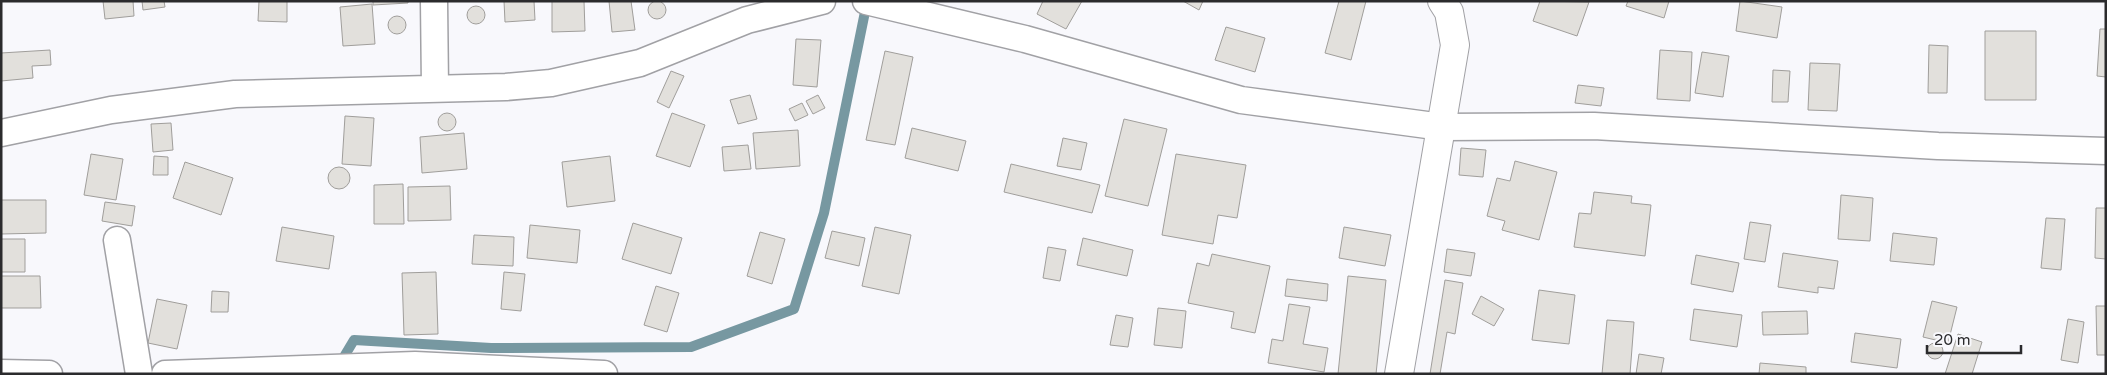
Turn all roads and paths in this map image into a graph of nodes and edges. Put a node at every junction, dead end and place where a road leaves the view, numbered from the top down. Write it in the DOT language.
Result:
graph roads {
  1 [pos="434,1"];
  2 [pos="822,1"];
  3 [pos="866,1"];
  4 [pos="1447,5"];
  5 [pos="435,88"];
  6 [pos="1442,127"];
  7 [pos="1,133"];
  8 [pos="2106,152"];
  9 [pos="117,240"];
  10 [pos="1,373"];
  11 [pos="49,374"];
  12 [pos="139,374"];
  13 [pos="166,374"];
  14 [pos="604,374"];
  15 [pos="1399,374"];
  1 -- 5 [label="street"];
  2 -- 5 [label="street"];
  3 -- 6 [label="street"];
  4 -- 6 [label="street"];
  5 -- 7 [label="street"];
  6 -- 8 [label="street"];
  6 -- 15 [label="street"];
  9 -- 12 [label="street"];
  10 -- 11 [label="street"];
  13 -- 14 [label="street"];
}
